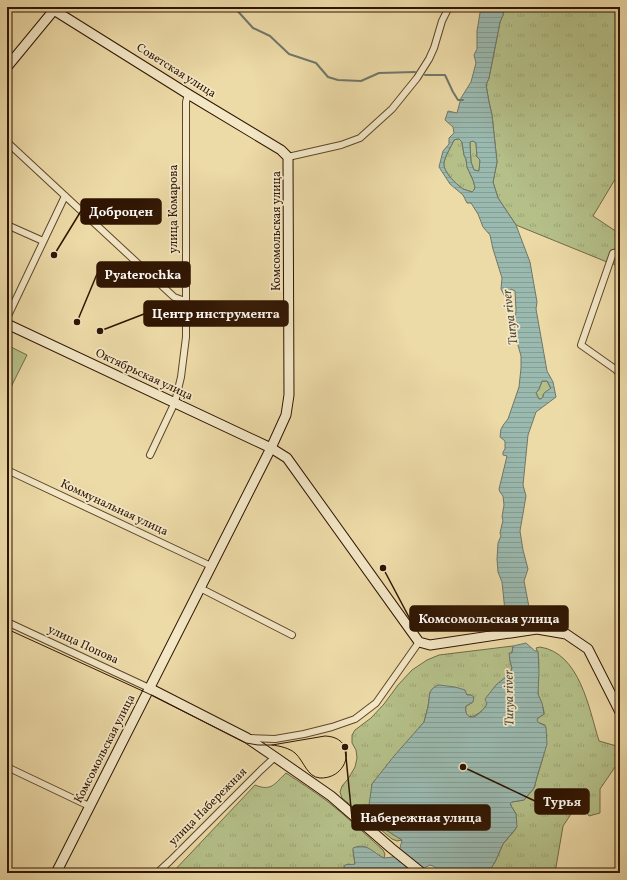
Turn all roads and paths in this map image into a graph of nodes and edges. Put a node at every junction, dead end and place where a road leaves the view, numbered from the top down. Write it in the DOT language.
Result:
graph roads {
  1 [pos="449,7"];
  2 [pos="53,8"];
  3 [pos="7,67"];
  4 [pos="188,94"];
  5 [pos="7,142"];
  6 [pos="288,157"];
  7 [pos="65,196"];
  8 [pos="7,225"];
  9 [pos="43,241"];
  10 [pos="620,252"];
  11 [pos="185,301"];
  12 [pos="7,318"];
  13 [pos="7,324"];
  14 [pos="620,374"];
  15 [pos="175,402"];
  16 [pos="271,448"];
  17 [pos="150,455"];
  18 [pos="7,470"];
  19 [pos="211,566"];
  20 [pos="200,588"];
  21 [pos="7,622"];
  22 [pos="292,635"];
  23 [pos="419,642"];
  24 [pos="149,688"];
  25 [pos="620,712"];
  26 [pos="247,738"];
  27 [pos="276,757"];
  28 [pos="7,767"];
  29 [pos="90,806"];
  30 [pos="56,873"];
  31 [pos="157,873"];
  32 [pos="422,873"];
  1 -- 6 [label="street"];
  2 -- 3 [label="main road"];
  2 -- 4 [label="main road, Советская улица"];
  4 -- 6 [label="main road, Советская улица"];
  4 -- 11 [label="street, улица Комарова"];
  5 -- 7 [label="street"];
  6 -- 16 [label="main road, Комсомольская улица"];
  7 -- 9 [label="street"];
  7 -- 11 [label="street"];
  8 -- 9 [label="street"];
  9 -- 12 [label="street"];
  10 -- 14 [label="street"];
  11 -- 15 [label="street, улица Комарова"];
  13 -- 15 [label="main road, Октябрьская улица"];
  15 -- 16 [label="main road, Октябрьская улица"];
  15 -- 17 [label="street, улица Комарова"];
  16 -- 19 [label="main road, Комсомольская улица"];
  16 -- 23 [label="main road, Октябрьская улица"];
  18 -- 19 [label="street, Коммунальная улица"];
  19 -- 20 [label="main road, Комсомольская улица"];
  20 -- 22 [label="street"];
  20 -- 24 [label="main road, Комсомольская улица"];
  21 -- 24 [label="street, улица Попова"];
  23 -- 25 [label="main road"];
  23 -- 26 [label="street"];
  24 -- 26 [label="main road"];
  24 -- 29 [label="main road, Комсомольская улица"];
  26 -- 27 [label="main road"];
  27 -- 31 [label="street, улица Набережная"];
  27 -- 32 [label="main road"];
  28 -- 29 [label="street"];
  29 -- 30 [label="main road, Комсомольская улица"];
}
